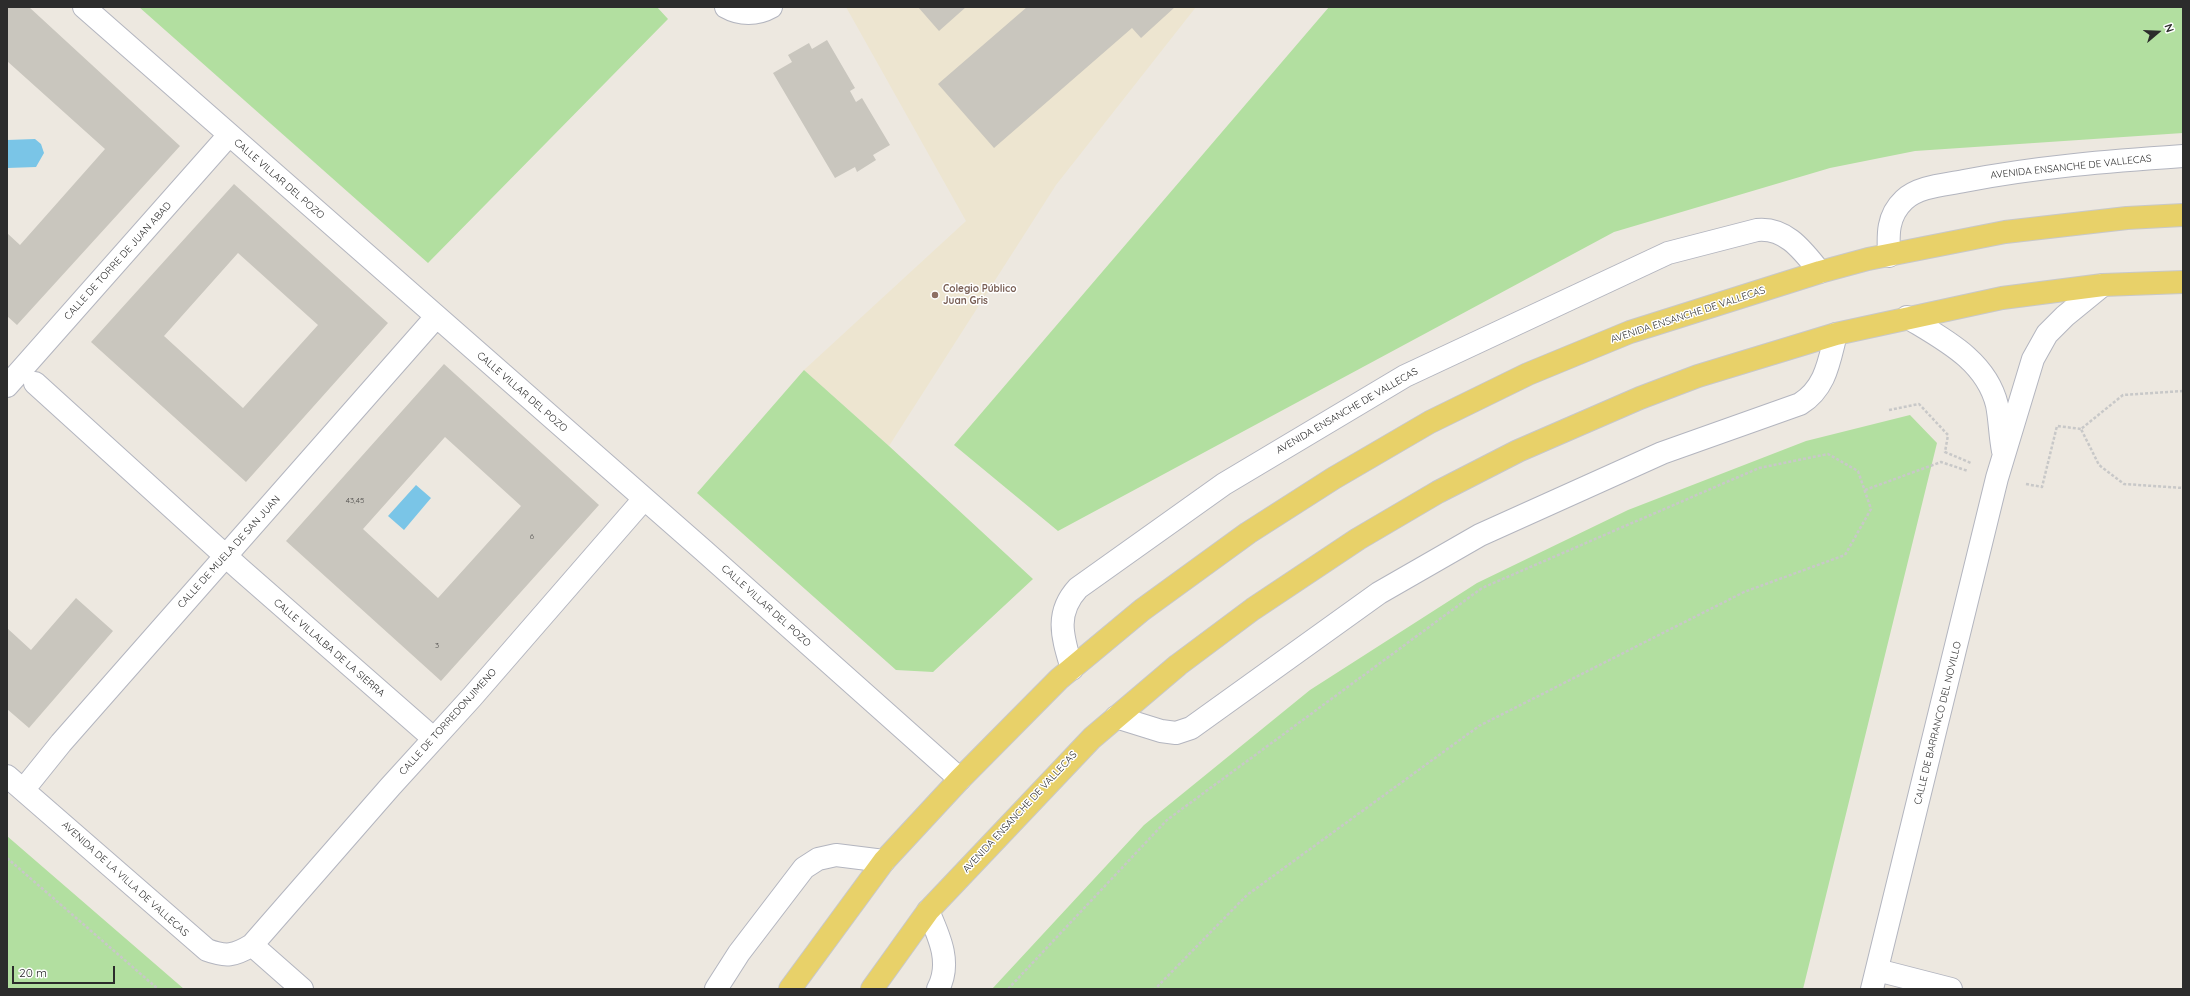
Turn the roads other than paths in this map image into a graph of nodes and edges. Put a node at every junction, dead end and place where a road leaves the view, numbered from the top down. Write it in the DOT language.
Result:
graph roads {
  1 [pos="84,7"];
  2 [pos="726,7"];
  3 [pos="771,7"];
  4 [pos="229,135"];
  5 [pos="2183,156"];
  6 [pos="2183,214"];
  7 [pos="1889,256"];
  8 [pos="1820,272"];
  9 [pos="2183,282"];
  10 [pos="2103,285"];
  11 [pos="436,317"];
  12 [pos="1907,317"];
  13 [pos="1836,334"];
  14 [pos="35,383"];
  15 [pos="7,386"];
  16 [pos="2004,458"];
  17 [pos="644,499"];
  18 [pos="226,556"];
  19 [pos="1072,669"];
  20 [pos="1116,717"];
  21 [pos="433,738"];
  22 [pos="7,776"];
  23 [pos="960,779"];
  24 [pos="24,789"];
  25 [pos="884,861"];
  26 [pos="928,911"];
  27 [pos="252,945"];
  28 [pos="1875,980"];
  29 [pos="302,989"];
  30 [pos="716,989"];
  31 [pos="790,989"];
  32 [pos="872,989"];
  33 [pos="938,989"];
  34 [pos="1951,989"];
  1 -- 4 [label="street, CALLE VILLAR DEL POZO"];
  2 -- 3 [label="street"];
  4 -- 11 [label="street, CALLE VILLAR DEL POZO"];
  4 -- 15 [label="street, CALLE DE TORRE DE JUAN ABAD"];
  5 -- 7 [label="street, AVENIDA ENSANCHE DE VALLECAS"];
  6 -- 7 [label="main road, AVENIDA ENSANCHE DE VALLECAS"];
  7 -- 8 [label="main road, AVENIDA ENSANCHE DE VALLECAS"];
  8 -- 19 [label="main road, AVENIDA ENSANCHE DE VALLECAS"];
  8 -- 19 [label="street, AVENIDA ENSANCHE DE VALLECAS"];
  9 -- 10 [label="main road, AVENIDA ENSANCHE DE VALLECAS"];
  10 -- 12 [label="main road, AVENIDA ENSANCHE DE VALLECAS"];
  10 -- 16 [label="street, CALLE DE BARRANCO DEL NOVILLO"];
  11 -- 17 [label="street, CALLE VILLAR DEL POZO"];
  11 -- 18 [label="street, CALLE DE MUELA DE SAN JUAN"];
  12 -- 13 [label="main road, AVENIDA ENSANCHE DE VALLECAS"];
  12 -- 16 [label="street, CALLE DE BARRANCO DEL NOVILLO"];
  13 -- 20 [label="main road, AVENIDA ENSANCHE DE VALLECAS"];
  13 -- 20 [label="street"];
  14 -- 18 [label="street, CALLE VILLALBA DE LA SIERRA"];
  16 -- 28 [label="street, CALLE DE BARRANCO DEL NOVILLO"];
  17 -- 21 [label="street, CALLE DE TORREDONJIMENO"];
  17 -- 23 [label="street, CALLE VILLAR DEL POZO"];
  18 -- 21 [label="street, CALLE VILLALBA DE LA SIERRA"];
  18 -- 24 [label="street, CALLE DE MUELA DE SAN JUAN"];
  19 -- 23 [label="main road, AVENIDA ENSANCHE DE VALLECAS"];
  20 -- 26 [label="main road, AVENIDA ENSANCHE DE VALLECAS"];
  21 -- 27 [label="street, CALLE DE TORREDONJIMENO"];
  22 -- 24 [label="street, AVENIDA DE LA VILLA DE VALLECAS"];
  23 -- 25 [label="main road, AVENIDA ENSANCHE DE VALLECAS"];
  24 -- 27 [label="street, AVENIDA DE LA VILLA DE VALLECAS"];
  25 -- 30 [label="street"];
  25 -- 31 [label="main road, AVENIDA ENSANCHE DE VALLECAS"];
  26 -- 32 [label="main road, AVENIDA ENSANCHE DE VALLECAS"];
  26 -- 33 [label="street"];
  27 -- 29 [label="street"];
  28 -- 34 [label="street"];
}
